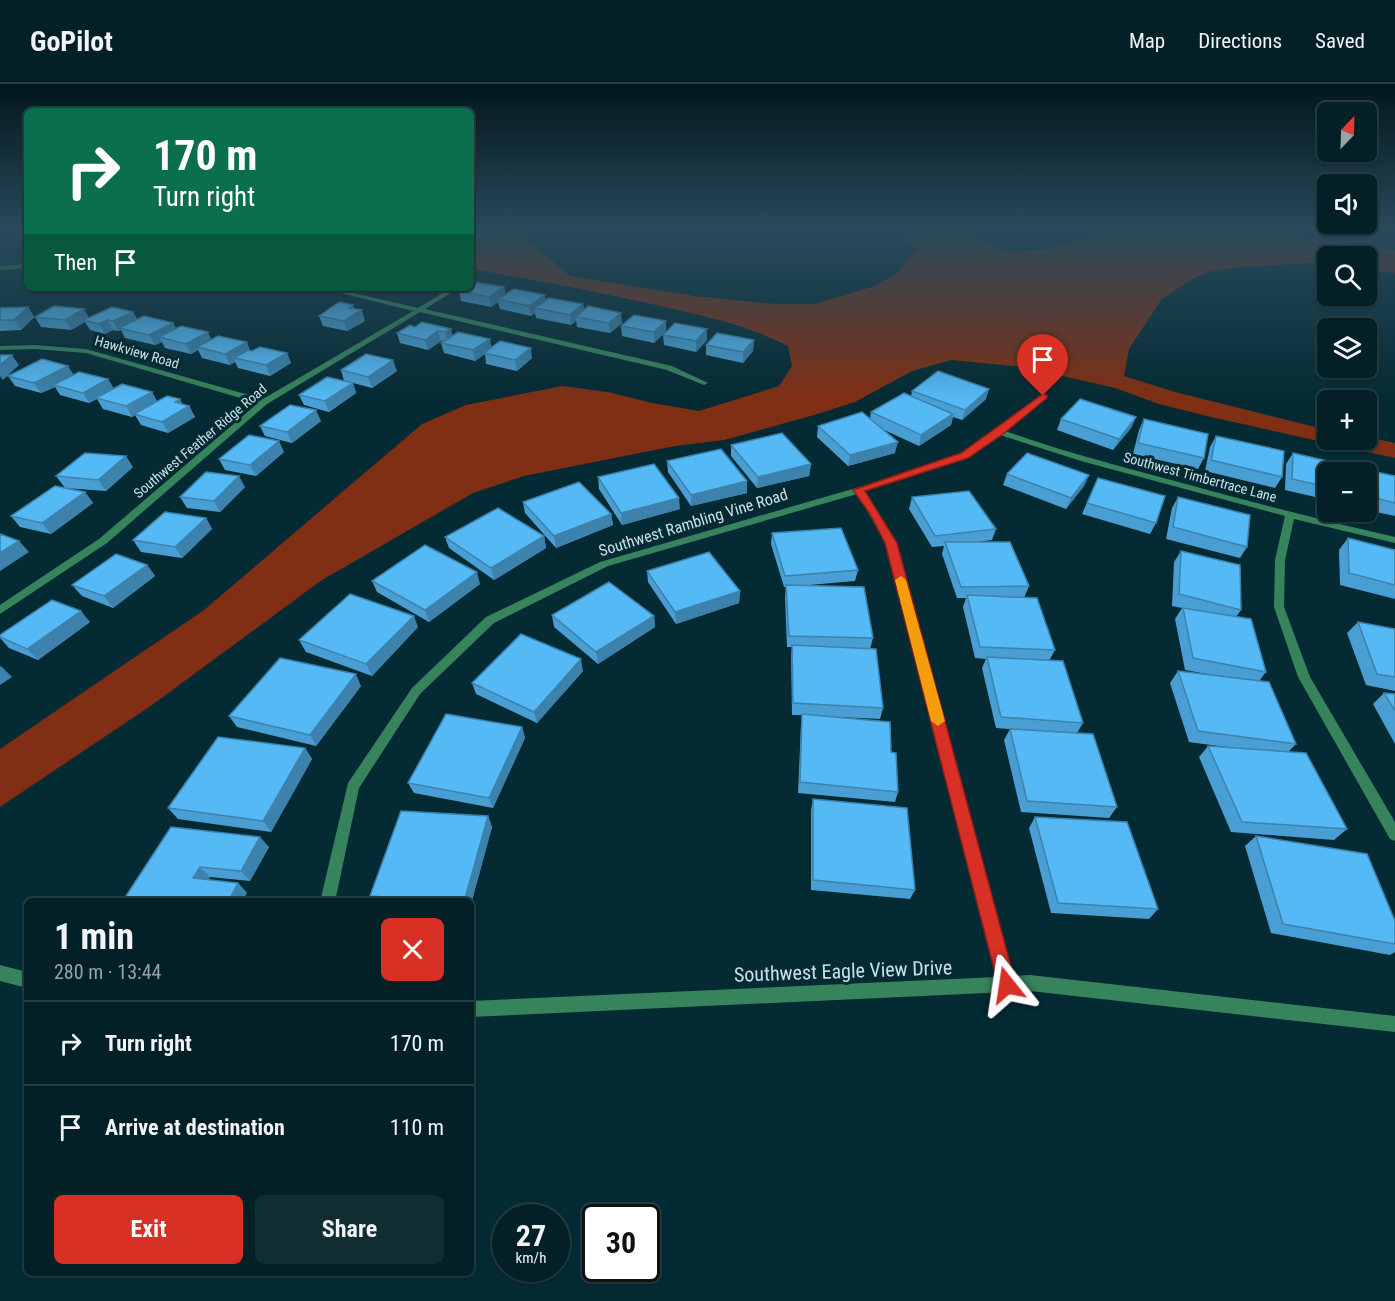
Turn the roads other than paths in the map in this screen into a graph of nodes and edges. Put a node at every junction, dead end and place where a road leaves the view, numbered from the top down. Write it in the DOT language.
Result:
graph roads {
  1 [pos="336,291"];
  2 [pos="451,291"];
  3 [pos="418,311"];
  4 [pos="0,348"];
  5 [pos="704,383"];
  6 [pos="1043,396"];
  7 [pos="264,402"];
  8 [pos="999,432"];
  9 [pos="859,490"];
  10 [pos="1290,516"];
  11 [pos="1395,540"];
  12 [pos="0,610"];
  13 [pos="1395,835"];
  14 [pos="328,898"];
  15 [pos="0,973"];
  16 [pos="24,979"];
  17 [pos="1007,985"];
  18 [pos="474,1009"];
  19 [pos="1395,1024"];
  1 -- 3 [label="street"];
  2 -- 3 [label="street, Southwest Feather Ridge Road"];
  3 -- 5 [label="street"];
  3 -- 7 [label="street, Southwest Feather Ridge Road"];
  4 -- 7 [label="street, Hawkview Road"];
  6 -- 8 [label="street, Southwest Rambling Vine Road"];
  7 -- 12 [label="street, Southwest Feather Ridge Road"];
  8 -- 9 [label="street, Southwest Rambling Vine Road"];
  8 -- 10 [label="street, Southwest Timbertrace Lane"];
  9 -- 14 [label="street, Southwest Rambling Vine Road"];
  9 -- 17 [label="street"];
  10 -- 11 [label="street, Southwest Timbertrace Lane"];
  10 -- 13 [label="street"];
  15 -- 16 [label="street"];
  17 -- 18 [label="street, Southwest Eagle View Drive"];
  17 -- 19 [label="street, Southwest Eagle View Drive"];
}
